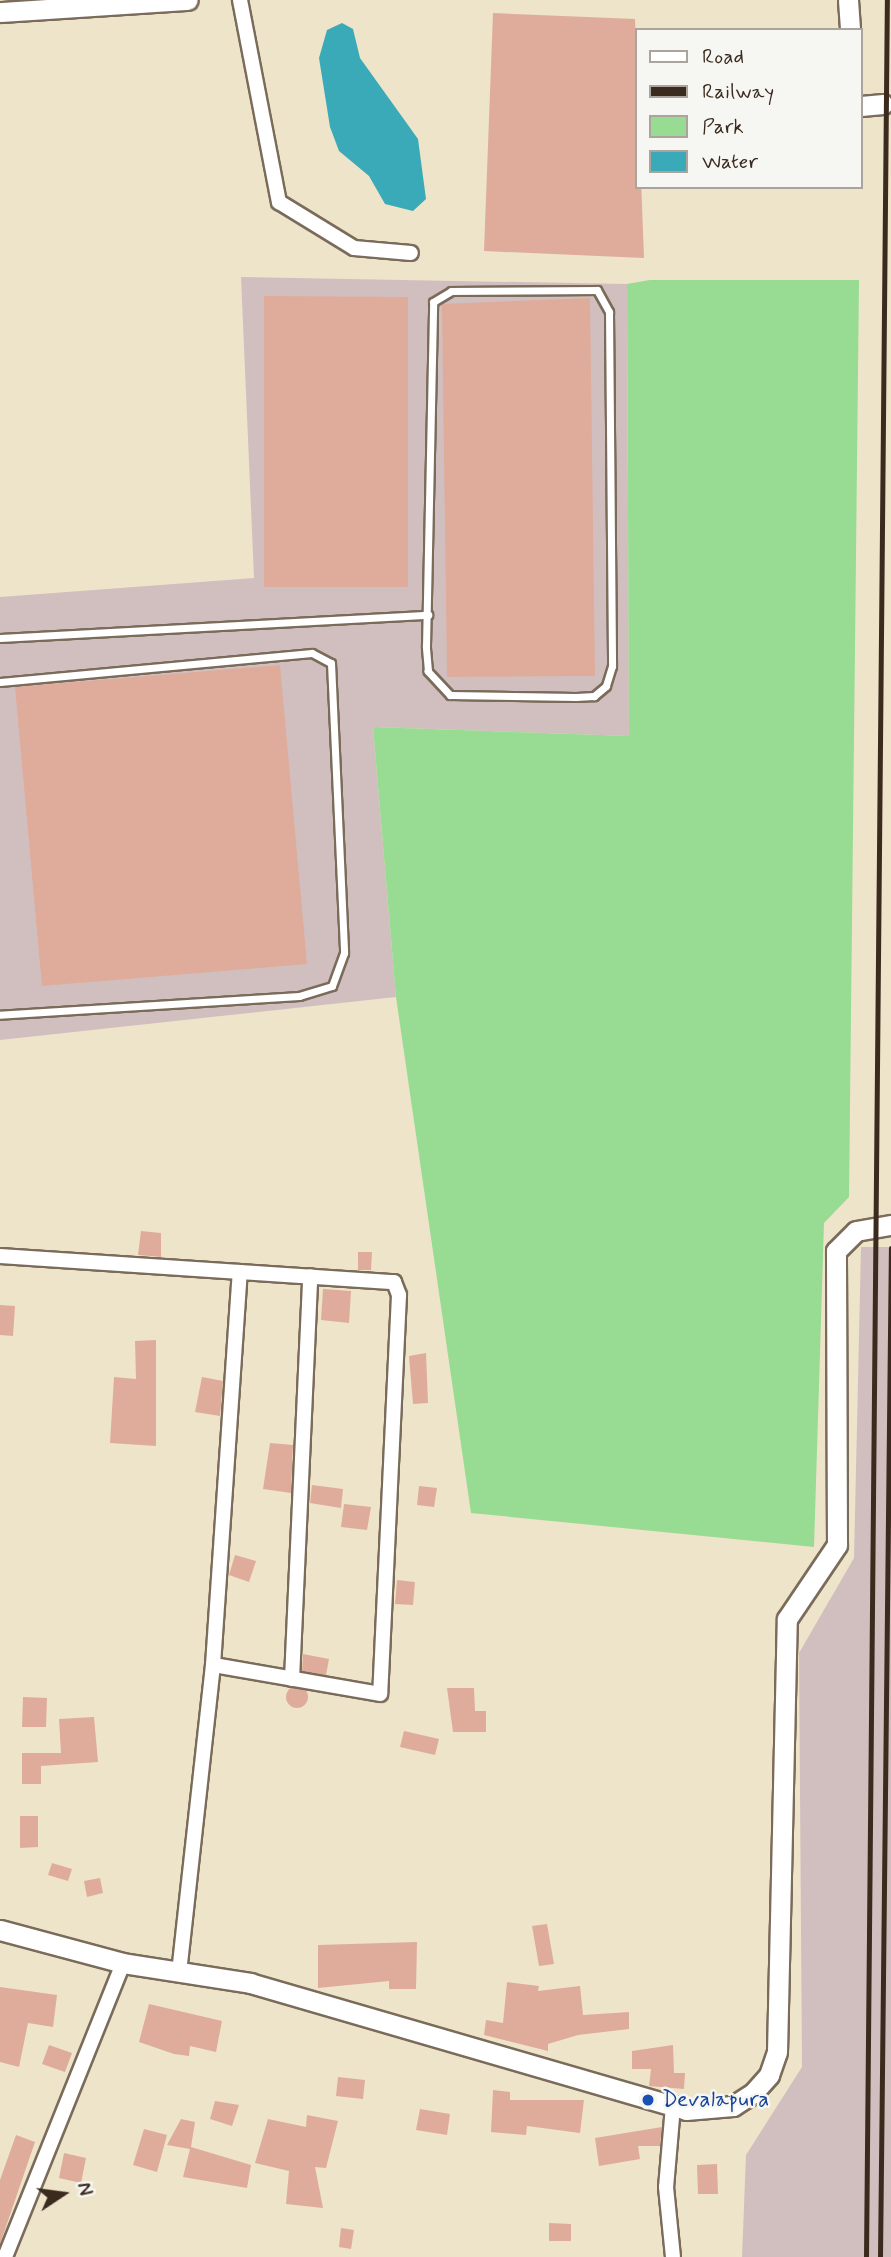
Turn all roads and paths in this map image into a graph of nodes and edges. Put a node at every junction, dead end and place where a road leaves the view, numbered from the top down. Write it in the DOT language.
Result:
graph roads {
  1 [pos="188,0"];
  2 [pos="240,0"];
  3 [pos="848,0"];
  4 [pos="0,12"];
  5 [pos="850,28"];
  6 [pos="883,104"];
  7 [pos="863,106"];
  8 [pos="411,253"];
  9 [pos="428,615"];
  10 [pos="0,638"];
  11 [pos="0,682"];
  12 [pos="0,1015"];
  13 [pos="891,1225"];
  14 [pos="0,1256"];
  15 [pos="240,1272"];
  16 [pos="310,1276"];
  17 [pos="213,1665"];
  18 [pos="292,1679"];
  19 [pos="0,1930"];
  20 [pos="123,1963"];
  21 [pos="179,1972"];
  22 [pos="673,2106"];
  23 [pos="5,2257"];
  24 [pos="673,2257"];
  1 -- 4 [label="main road"];
  2 -- 8 [label="street"];
  3 -- 5 [label="main road"];
  6 -- 7 [label="main road"];
  9 -- 9 [label="lane"];
  9 -- 10 [label="lane"];
  11 -- 12 [label="lane"];
  13 -- 22 [label="main road"];
  14 -- 15 [label="street"];
  15 -- 16 [label="street"];
  15 -- 17 [label="street"];
  16 -- 18 [label="street"];
  16 -- 18 [label="street"];
  17 -- 18 [label="street"];
  17 -- 21 [label="street"];
  19 -- 20 [label="main road"];
  20 -- 21 [label="main road"];
  20 -- 23 [label="street"];
  21 -- 22 [label="main road"];
  22 -- 24 [label="street"];
}
